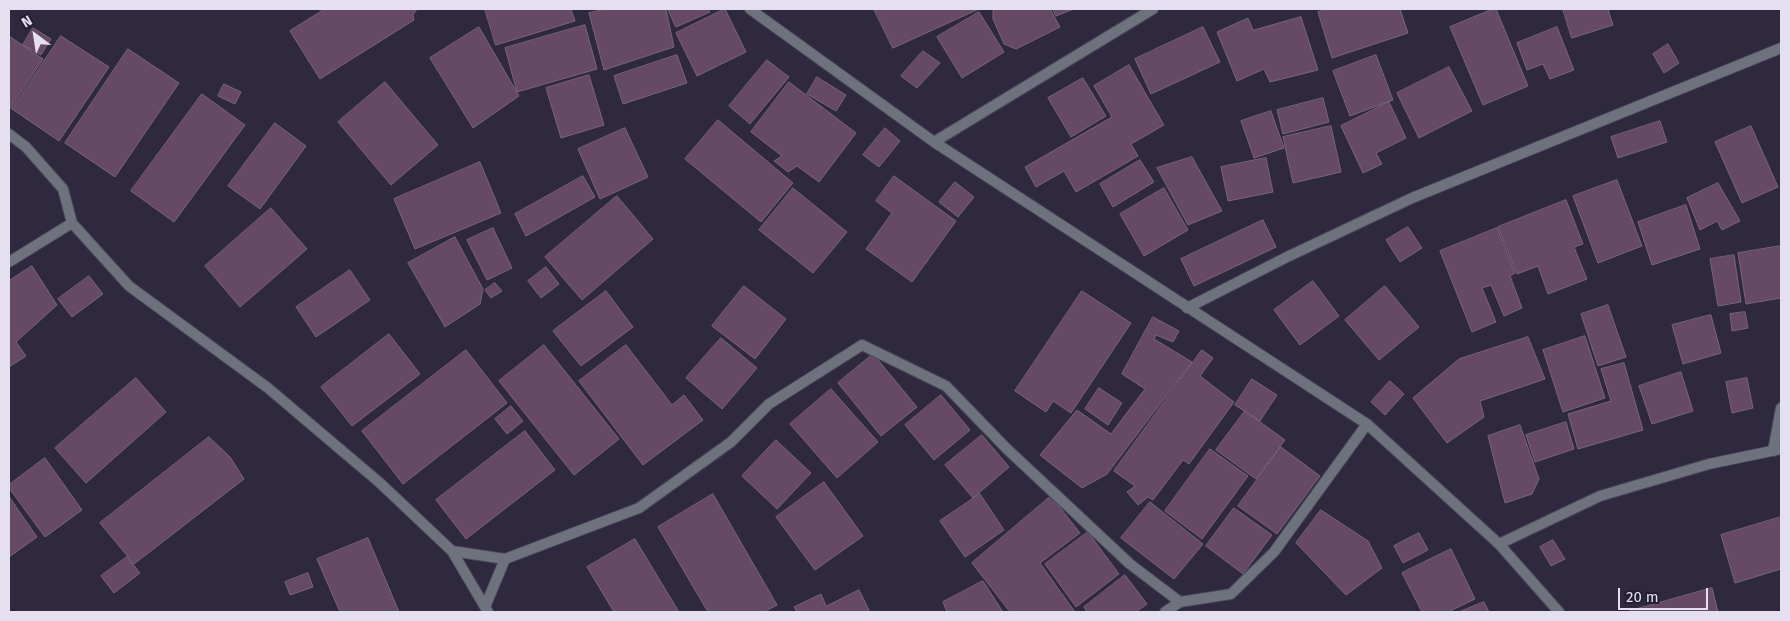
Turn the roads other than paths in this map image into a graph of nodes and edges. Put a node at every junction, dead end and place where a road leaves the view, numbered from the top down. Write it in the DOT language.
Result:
graph roads {
  1 [pos="750,9"];
  2 [pos="1153,9"];
  3 [pos="1781,48"];
  4 [pos="9,134"];
  5 [pos="934,142"];
  6 [pos="72,223"];
  7 [pos="9,262"];
  8 [pos="1187,308"];
  9 [pos="1781,408"];
  10 [pos="1367,424"];
  11 [pos="1777,450"];
  12 [pos="1499,544"];
  13 [pos="452,551"];
  14 [pos="505,559"];
  15 [pos="1180,602"];
  16 [pos="484,610"];
  17 [pos="1165,612"];
  18 [pos="1559,612"];
  1 -- 5 [label="street"];
  2 -- 5 [label="street"];
  3 -- 8 [label="street"];
  4 -- 6 [label="street"];
  5 -- 8 [label="street"];
  6 -- 7 [label="street"];
  6 -- 13 [label="street"];
  8 -- 10 [label="street"];
  9 -- 11 [label="street"];
  10 -- 12 [label="street"];
  10 -- 15 [label="street"];
  11 -- 12 [label="street"];
  12 -- 18 [label="street"];
  13 -- 14 [label="street"];
  13 -- 16 [label="street"];
  14 -- 15 [label="street"];
  14 -- 16 [label="street"];
  15 -- 17 [label="street"];
}
